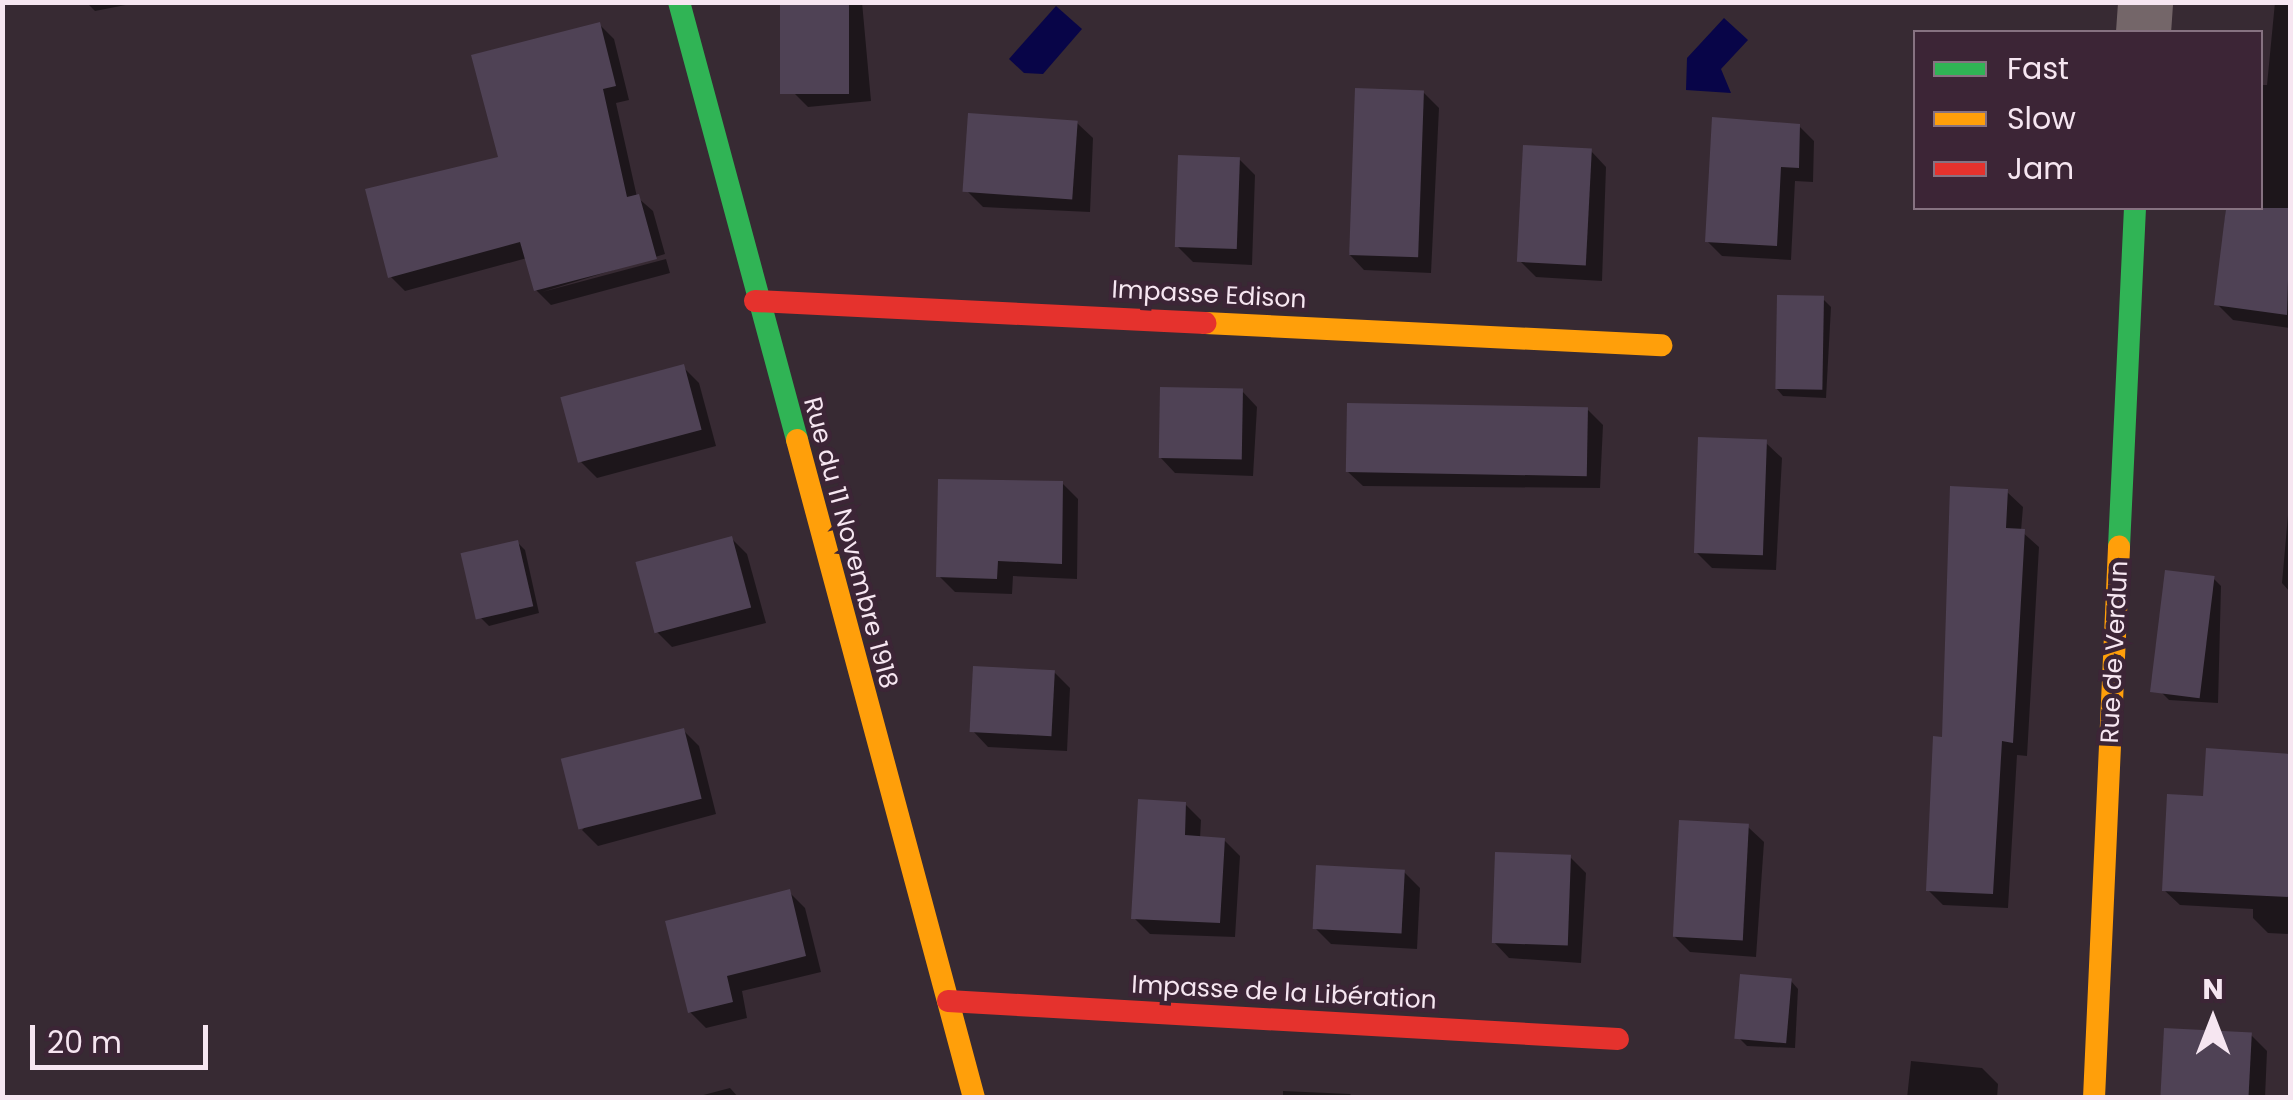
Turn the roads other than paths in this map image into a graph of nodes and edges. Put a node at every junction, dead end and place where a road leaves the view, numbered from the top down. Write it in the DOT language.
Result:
graph roads {
  1 [pos="679,2"];
  2 [pos="2145,2"];
  3 [pos="2143,30"];
  4 [pos="2135,210"];
  5 [pos="755,301"];
  6 [pos="1661,344"];
  7 [pos="948,1002"];
  8 [pos="1618,1039"];
  9 [pos="974,1098"];
  10 [pos="2094,1098"];
  1 -- 5 [label="street, Rue du 11 Novembre 1918"];
  2 -- 3 [label="street"];
  4 -- 10 [label="street, Rue de Verdun"];
  5 -- 6 [label="street, Impasse Edison"];
  5 -- 7 [label="street, Rue du 11 Novembre 1918"];
  7 -- 8 [label="street, Impasse de la Libération"];
  7 -- 9 [label="street, Rue du 11 Novembre 1918"];
}
